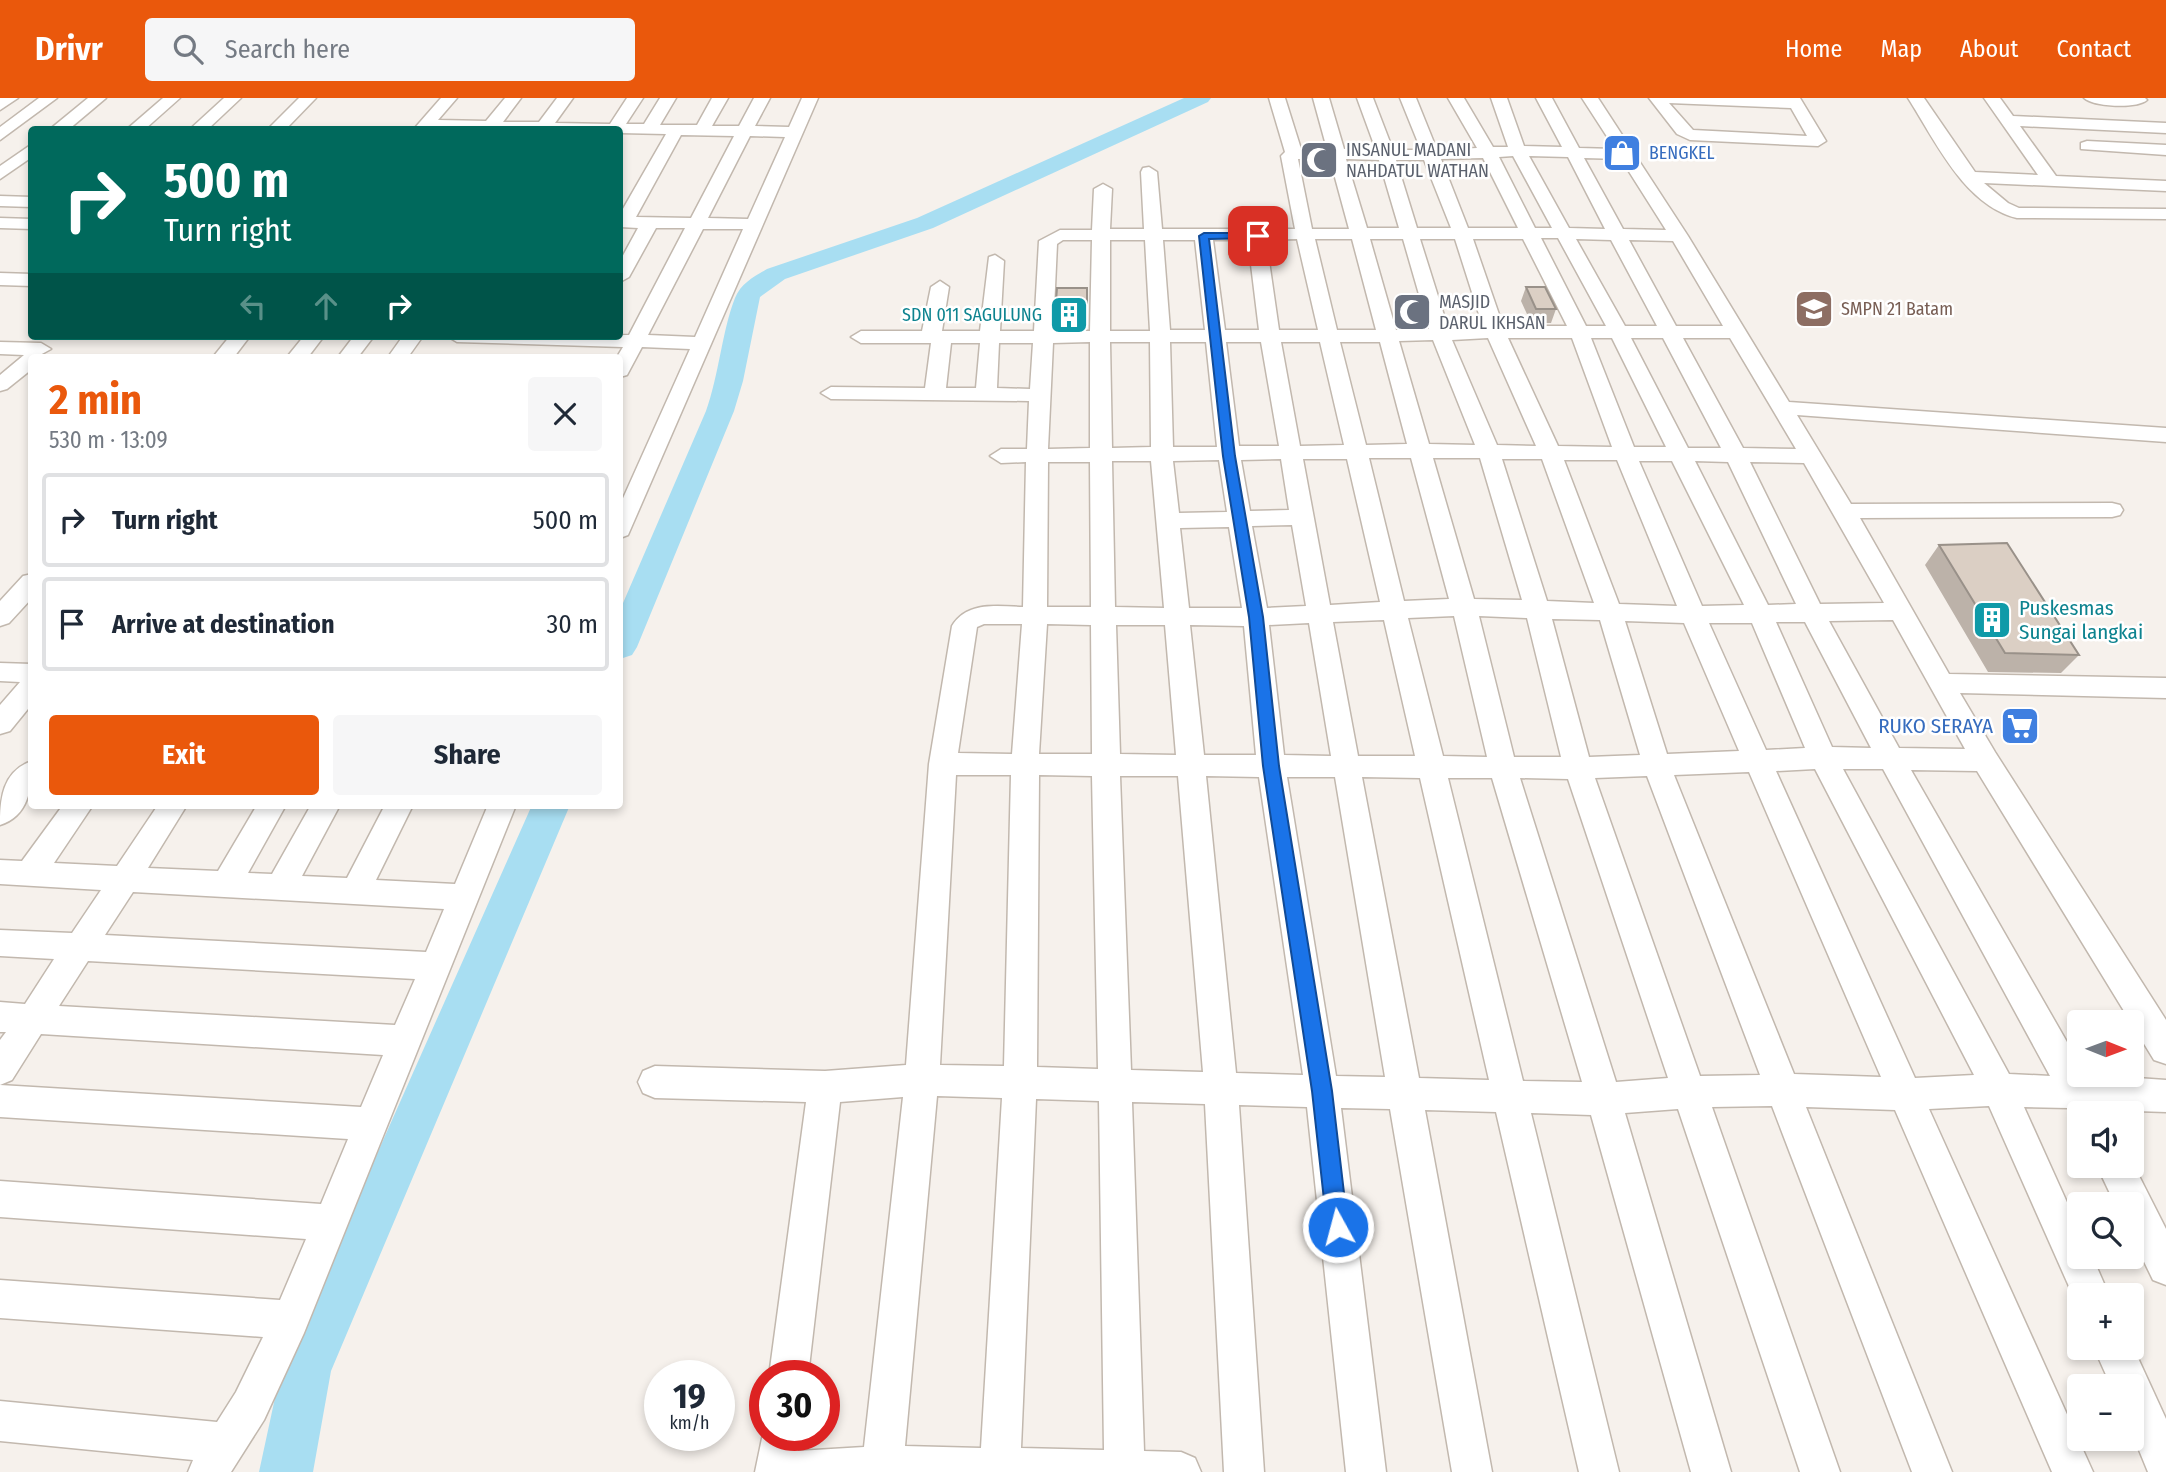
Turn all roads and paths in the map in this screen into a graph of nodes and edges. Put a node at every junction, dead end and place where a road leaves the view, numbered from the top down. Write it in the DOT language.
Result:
graph roads {
  1 [pos="10,98"];
  2 [pos="49,98"];
  3 [pos="98,98"];
  4 [pos="172,98"];
  5 [pos="233,98"];
  6 [pos="308,98"];
  7 [pos="449,98"];
  8 [pos="513,98"];
  9 [pos="565,98"];
  10 [pos="635,98"];
  11 [pos="668,98"];
  12 [pos="720,98"];
  13 [pos="762,98"];
  14 [pos="810,98"];
  15 [pos="1278,98"];
  16 [pos="1321,98"];
  17 [pos="1365,98"];
  18 [pos="1408,98"];
  19 [pos="1456,98"];
  20 [pos="1499,98"];
  21 [pos="1544,98"];
  22 [pos="1590,98"];
  23 [pos="1916,98"];
  24 [pos="1992,98"];
  25 [pos="2092,98"];
  26 [pos="2138,99"];
  27 [pos="1794,101"];
  28 [pos="0,105"];
  29 [pos="2010,121"];
  30 [pos="2071,123"];
  31 [pos="62,126"];
  32 [pos="139,126"];
  33 [pos="202,126"];
  34 [pos="279,126"];
  35 [pos="424,126"];
  36 [pos="491,126"];
  37 [pos="544,126"];
  38 [pos="617,126"];
  39 [pos="2164,128"];
  40 [pos="623,129"];
  41 [pos="649,130"];
  42 [pos="676,130"];
  43 [pos="702,131"];
  44 [pos="746,131"];
  45 [pos="795,132"];
  46 [pos="0,137"];
  47 [pos="28,140"];
  48 [pos="2166,149"];
  49 [pos="1518,151"];
  50 [pos="28,152"];
  51 [pos="1488,152"];
  52 [pos="1572,152"];
  53 [pos="1338,153"];
  54 [pos="1294,154"];
  55 [pos="1386,154"];
  56 [pos="1624,154"];
  57 [pos="1430,155"];
  58 [pos="28,167"];
  59 [pos="5,170"];
  60 [pos="1149,172"];
  61 [pos="1971,177"];
  62 [pos="2050,180"];
  63 [pos="2166,186"];
  64 [pos="1102,189"];
  65 [pos="0,201"];
  66 [pos="28,202"];
  67 [pos="2166,214"];
  68 [pos="623,220"];
  69 [pos="623,222"];
  70 [pos="650,222"];
  71 [pos="0,223"];
  72 [pos="694,223"];
  73 [pos="28,224"];
  74 [pos="754,224"];
  75 [pos="1462,233"];
  76 [pos="1531,233"];
  77 [pos="1566,233"];
  78 [pos="1409,234"];
  79 [pos="1360,235"];
  80 [pos="1100,236"];
  81 [pos="1153,236"];
  82 [pos="1204,236"];
  83 [pos="1258,236"];
  84 [pos="1304,236"];
  85 [pos="1616,236"];
  86 [pos="1679,236"];
  87 [pos="996,261"];
  88 [pos="623,272"];
  89 [pos="0,279"];
  90 [pos="28,280"];
  91 [pos="940,287"];
  92 [pos="1579,331"];
  93 [pos="1618,331"];
  94 [pos="1495,332"];
  95 [pos="1670,332"];
  96 [pos="1735,332"];
  97 [pos="1329,334"];
  98 [pos="1440,334"];
  99 [pos="1098,335"];
  100 [pos="1160,335"];
  101 [pos="1216,336"];
  102 [pos="1270,336"];
  103 [pos="1388,336"];
  104 [pos="861,337"];
  105 [pos="936,337"];
  106 [pos="990,337"];
  107 [pos="1044,337"];
  108 [pos="237,340"];
  109 [pos="311,340"];
  110 [pos="361,340"];
  111 [pos="563,340"];
  112 [pos="635,341"];
  113 [pos="703,343"];
  114 [pos="582,344"];
  115 [pos="0,348"];
  116 [pos="40,350"];
  117 [pos="225,354"];
  118 [pos="299,354"];
  119 [pos="350,354"];
  120 [pos="28,360"];
  121 [pos="623,365"];
  122 [pos="0,385"];
  123 [pos="831,393"];
  124 [pos="934,394"];
  125 [pos="986,395"];
  126 [pos="1040,396"];
  127 [pos="1781,408"];
  128 [pos="2166,435"];
  129 [pos="1419,451"];
  130 [pos="1550,452"];
  131 [pos="1356,453"];
  132 [pos="1489,453"];
  133 [pos="1291,454"];
  134 [pos="1680,454"];
  135 [pos="1734,454"];
  136 [pos="1626,455"];
  137 [pos="1001,456"];
  138 [pos="1162,456"];
  139 [pos="1229,456"];
  140 [pos="1810,456"];
  141 [pos="1037,457"];
  142 [pos="1101,457"];
  143 [pos="627,494"];
  144 [pos="2112,510"];
  145 [pos="1844,511"];
  146 [pos="623,515"];
  147 [pos="1302,517"];
  148 [pos="1240,519"];
  149 [pos="1168,521"];
  150 [pos="28,586"];
  151 [pos="1464,607"];
  152 [pos="1394,611"];
  153 [pos="1538,611"];
  154 [pos="1902,611"];
  155 [pos="1610,612"];
  156 [pos="1812,612"];
  157 [pos="1760,613"];
  158 [pos="1319,614"];
  159 [pos="1693,615"];
  160 [pos="1035,616"];
  161 [pos="0,617"];
  162 [pos="1102,617"];
  163 [pos="1256,617"];
  164 [pos="1178,618"];
  165 [pos="0,672"];
  166 [pos="28,673"];
  167 [pos="1942,683"];
  168 [pos="2166,688"];
  169 [pos="28,690"];
  170 [pos="0,724"];
  171 [pos="1823,758"];
  172 [pos="1891,760"];
  173 [pos="1985,760"];
  174 [pos="1757,763"];
  175 [pos="943,764"];
  176 [pos="1025,765"];
  177 [pos="1104,765"];
  178 [pos="1190,766"];
  179 [pos="1271,766"];
  180 [pos="1346,766"];
  181 [pos="1431,767"];
  182 [pos="1503,767"];
  183 [pos="1657,767"];
  184 [pos="1578,768"];
  185 [pos="28,777"];
  186 [pos="76,809"];
  187 [pos="170,809"];
  188 [pos="270,809"];
  189 [pos="324,809"];
  190 [pos="397,809"];
  191 [pos="500,809"];
  192 [pos="0,814"];
  193 [pos="0,872"];
  194 [pos="30,873"];
  195 [pos="125,880"];
  196 [pos="225,886"];
  197 [pos="280,888"];
  198 [pos="355,892"];
  199 [pos="465,897"];
  200 [pos="0,943"];
  201 [pos="81,947"];
  202 [pos="437,966"];
  203 [pos="0,1017"];
  204 [pos="33,1019"];
  205 [pos="406,1041"];
  206 [pos="2166,1049"];
  207 [pos="0,1069"];
  208 [pos="922,1080"];
  209 [pos="655,1082"];
  210 [pos="1020,1083"];
  211 [pos="1117,1086"];
  212 [pos="825,1087"];
  213 [pos="1221,1088"];
  214 [pos="1783,1090"];
  215 [pos="1998,1090"];
  216 [pos="1322,1091"];
  217 [pos="1688,1092"];
  218 [pos="1404,1093"];
  219 [pos="1906,1094"];
  220 [pos="1509,1096"];
  221 [pos="2166,1096"];
  222 [pos="1605,1099"];
  223 [pos="0,1101"];
  224 [pos="2071,1101"];
  225 [pos="2083,1101"];
  226 [pos="2107,1101"];
  227 [pos="370,1124"];
  228 [pos="2121,1178"];
  229 [pos="0,1199"];
  230 [pos="331,1223"];
  231 [pos="2166,1267"];
  232 [pos="2085,1283"];
  233 [pos="0,1299"];
  234 [pos="291,1320"];
  235 [pos="790,1360"];
  236 [pos="2144,1416"];
  237 [pos="0,1421"];
  238 [pos="778,1451"];
  239 [pos="217,1457"];
  240 [pos="2166,1465"];
  241 [pos="882,1469"];
  242 [pos="1000,1470"];
  243 [pos="1124,1471"];
  244 [pos="775,1472"];
  245 [pos="781,1472"];
  246 [pos="1181,1472"];
  247 [pos="1244,1472"];
  248 [pos="1366,1472"];
  249 [pos="1472,1472"];
  250 [pos="1599,1472"];
  251 [pos="1711,1472"];
  252 [pos="1820,1472"];
  253 [pos="1932,1472"];
  254 [pos="2073,1472"];
  1 -- 28 [label="street"];
  2 -- 46 [label="street"];
  3 -- 31 [label="street"];
  4 -- 32 [label="street"];
  5 -- 33 [label="street"];
  6 -- 34 [label="street"];
  7 -- 35 [label="street"];
  8 -- 36 [label="street"];
  9 -- 37 [label="street"];
  10 -- 38 [label="street"];
  11 -- 41 [label="street"];
  12 -- 43 [label="street"];
  13 -- 44 [label="street"];
  14 -- 45 [label="street"];
  15 -- 54 [label="street"];
  16 -- 53 [label="street"];
  17 -- 55 [label="street"];
  18 -- 57 [label="street"];
  19 -- 51 [label="street"];
  20 -- 49 [label="street"];
  21 -- 52 [label="street"];
  22 -- 56 [label="street"];
  23 -- 61 [label="street"];
  24 -- 29 [label="street"];
  25 -- 26 [label="street"];
  26 -- 39 [label="street"];
  27 -- 27 [label="street"];
  29 -- 30 [label="street"];
  29 -- 62 [label="street"];
  30 -- 39 [label="street"];
  30 -- 48 [label="street"];
  40 -- 41 [label="street"];
  41 -- 42 [label="street"];
  42 -- 43 [label="street"];
  42 -- 68 [label="street"];
  43 -- 44 [label="street"];
  44 -- 45 [label="street"];
  44 -- 72 [label="street"];
  45 -- 74 [label="street"];
  46 -- 47 [label="street"];
  49 -- 51 [label="street"];
  49 -- 52 [label="street"];
  49 -- 77 [label="street"];
  50 -- 59 [label="street"];
  51 -- 57 [label="street"];
  51 -- 76 [label="street"];
  52 -- 56 [label="street"];
  52 -- 85 [label="street"];
  53 -- 54 [label="street"];
  53 -- 55 [label="street"];
  53 -- 79 [label="street"];
  54 -- 84 [label="street"];
  55 -- 57 [label="street"];
  55 -- 78 [label="street"];
  56 -- 86 [label="street"];
  57 -- 75 [label="street"];
  58 -- 59 [label="street"];
  60 -- 81 [label="street"];
  61 -- 62 [label="street"];
  61 -- 67 [label="street"];
  62 -- 63 [label="street"];
  64 -- 80 [label="street"];
  65 -- 66 [label="street"];
  69 -- 70 [label="street"];
  70 -- 72 [label="street"];
  70 -- 88 [label="street"];
  71 -- 73 [label="street"];
  72 -- 74 [label="street"];
  72 -- 112 [label="street"];
  74 -- 113 [label="street"];
  75 -- 76 [label="street"];
  75 -- 78 [label="street"];
  75 -- 94 [label="street"];
  76 -- 77 [label="street"];
  76 -- 92 [label="street"];
  77 -- 85 [label="street"];
  77 -- 93 [label="street"];
  78 -- 79 [label="street"];
  78 -- 98 [label="street"];
  79 -- 84 [label="street"];
  79 -- 103 [label="street"];
  80 -- 81 [label="street"];
  80 -- 99 [label="street"];
  80 -- 107 [label="street"];
  81 -- 82 [label="street"];
  81 -- 100 [label="street"];
  82 -- 83 [label="street"];
  82 -- 101 [label="street"];
  83 -- 84 [label="street"];
  83 -- 102 [label="street"];
  84 -- 97 [label="street"];
  85 -- 86 [label="street"];
  85 -- 95 [label="street"];
  86 -- 96 [label="street"];
  87 -- 106 [label="street"];
  89 -- 90 [label="street"];
  91 -- 105 [label="street"];
  92 -- 93 [label="street"];
  92 -- 94 [label="street"];
  92 -- 136 [label="street"];
  93 -- 95 [label="street"];
  93 -- 134 [label="street"];
  94 -- 98 [label="street"];
  94 -- 130 [label="street"];
  95 -- 96 [label="street"];
  95 -- 135 [label="street"];
  96 -- 127 [label="street"];
  97 -- 102 [label="street"];
  97 -- 103 [label="street"];
  97 -- 131 [label="street"];
  98 -- 103 [label="street"];
  98 -- 132 [label="street"];
  99 -- 100 [label="street"];
  99 -- 107 [label="street"];
  99 -- 142 [label="street"];
  100 -- 101 [label="street"];
  100 -- 138 [label="street"];
  101 -- 102 [label="street"];
  101 -- 139 [label="street"];
  102 -- 133 [label="street"];
  103 -- 129 [label="street"];
  104 -- 105 [label="street"];
  105 -- 106 [label="street"];
  105 -- 124 [label="street"];
  106 -- 107 [label="street"];
  106 -- 125 [label="street"];
  107 -- 126 [label="street"];
  108 -- 117 [label="street"];
  109 -- 118 [label="street"];
  110 -- 119 [label="street"];
  111 -- 114 [label="street"];
  112 -- 113 [label="street"];
  112 -- 114 [label="street"];
  112 -- 121 [label="street"];
  113 -- 143 [label="street"];
  115 -- 116 [label="street"];
  120 -- 122 [label="street"];
  123 -- 124 [label="street"];
  124 -- 125 [label="street"];
  125 -- 126 [label="street"];
  126 -- 141 [label="street"];
  127 -- 128 [label="street"];
  127 -- 140 [label="street"];
  129 -- 131 [label="street"];
  129 -- 132 [label="street"];
  129 -- 151 [label="street"];
  130 -- 132 [label="street"];
  130 -- 136 [label="street"];
  130 -- 155 [label="street"];
  131 -- 133 [label="street"];
  131 -- 152 [label="street"];
  132 -- 153 [label="street"];
  133 -- 139 [label="street"];
  133 -- 147 [label="street"];
  134 -- 135 [label="street"];
  134 -- 136 [label="street"];
  134 -- 157 [label="street"];
  135 -- 140 [label="street"];
  135 -- 156 [label="street"];
  136 -- 159 [label="street"];
  137 -- 141 [label="street"];
  138 -- 139 [label="street"];
  138 -- 142 [label="street"];
  138 -- 149 [label="street"];
  139 -- 148 [label="street"];
  140 -- 145 [label="street"];
  141 -- 142 [label="street"];
  141 -- 160 [label="street"];
  142 -- 162 [label="street"];
  143 -- 146 [label="street"];
  144 -- 145 [label="street"];
  145 -- 154 [label="street"];
  147 -- 148 [label="street"];
  147 -- 158 [label="street"];
  148 -- 149 [label="street"];
  148 -- 163 [label="street"];
  149 -- 164 [label="street"];
  150 -- 161 [label="street"];
  151 -- 152 [label="street"];
  151 -- 153 [label="street"];
  151 -- 182 [label="street"];
  152 -- 158 [label="street"];
  152 -- 181 [label="street"];
  153 -- 155 [label="street"];
  153 -- 184 [label="street"];
  154 -- 156 [label="street"];
  154 -- 167 [label="street"];
  155 -- 159 [label="street"];
  155 -- 183 [label="street"];
  156 -- 157 [label="street"];
  156 -- 172 [label="street"];
  157 -- 159 [label="street"];
  157 -- 171 [label="street"];
  158 -- 163 [label="street"];
  158 -- 180 [label="street"];
  159 -- 174 [label="street"];
  160 -- 162 [label="street"];
  160 -- 175 [label="street"];
  160 -- 176 [label="street"];
  162 -- 164 [label="street"];
  162 -- 177 [label="street"];
  163 -- 164 [label="street"];
  163 -- 179 [label="street"];
  164 -- 178 [label="street"];
  165 -- 166 [label="street"];
  167 -- 168 [label="street"];
  167 -- 173 [label="street"];
  169 -- 170 [label="street"];
  171 -- 172 [label="street"];
  171 -- 174 [label="street"];
  171 -- 215 [label="street"];
  172 -- 173 [label="street"];
  172 -- 225 [label="street"];
  173 -- 206 [label="street"];
  174 -- 183 [label="street"];
  174 -- 219 [label="street"];
  175 -- 176 [label="street"];
  175 -- 208 [label="street"];
  176 -- 177 [label="street"];
  176 -- 210 [label="street"];
  177 -- 178 [label="street"];
  177 -- 211 [label="street"];
  178 -- 179 [label="street"];
  178 -- 213 [label="street"];
  179 -- 180 [label="street"];
  179 -- 216 [label="street"];
  180 -- 181 [label="street"];
  180 -- 218 [label="street"];
  181 -- 182 [label="street"];
  181 -- 220 [label="street"];
  182 -- 184 [label="street"];
  182 -- 222 [label="street"];
  183 -- 184 [label="street"];
  183 -- 214 [label="street"];
  184 -- 217 [label="street"];
  185 -- 192 [label="street"];
  186 -- 194 [label="street"];
  187 -- 195 [label="street"];
  188 -- 196 [label="street"];
  189 -- 197 [label="street"];
  190 -- 198 [label="street"];
  191 -- 199 [label="street"];
  193 -- 194 [label="street"];
  194 -- 195 [label="street"];
  195 -- 196 [label="street"];
  195 -- 201 [label="street"];
  196 -- 197 [label="street"];
  197 -- 198 [label="street"];
  198 -- 199 [label="street"];
  199 -- 202 [label="street"];
  200 -- 201 [label="street"];
  201 -- 202 [label="street"];
  201 -- 204 [label="street"];
  202 -- 205 [label="street"];
  203 -- 204 [label="street"];
  204 -- 205 [label="street"];
  204 -- 207 [label="street"];
  205 -- 227 [label="street"];
  208 -- 210 [label="street"];
  208 -- 212 [label="street"];
  208 -- 241 [label="street"];
  209 -- 212 [label="street"];
  210 -- 211 [label="street"];
  210 -- 242 [label="street"];
  211 -- 213 [label="street"];
  211 -- 243 [label="street"];
  212 -- 235 [label="street"];
  213 -- 216 [label="street"];
  213 -- 247 [label="street"];
  214 -- 217 [label="street"];
  214 -- 219 [label="street"];
  214 -- 253 [label="street"];
  215 -- 219 [label="street"];
  215 -- 224 [label="street"];
  215 -- 232 [label="street"];
  216 -- 218 [label="street"];
  216 -- 248 [label="street"];
  217 -- 222 [label="street"];
  217 -- 252 [label="street"];
  218 -- 220 [label="street"];
  218 -- 249 [label="street"];
  219 -- 254 [label="street"];
  220 -- 222 [label="street"];
  220 -- 250 [label="street"];
  221 -- 226 [label="street"];
  222 -- 251 [label="street"];
  223 -- 227 [label="street"];
  227 -- 230 [label="street"];
  228 -- 231 [label="street"];
  229 -- 230 [label="street"];
  230 -- 234 [label="street"];
  233 -- 234 [label="street"];
  234 -- 239 [label="street"];
  236 -- 240 [label="street"];
  237 -- 239 [label="street"];
  238 -- 244 [label="street"];
  241 -- 242 [label="street"];
  241 -- 245 [label="street"];
  242 -- 243 [label="street"];
  243 -- 246 [label="street"];
}
